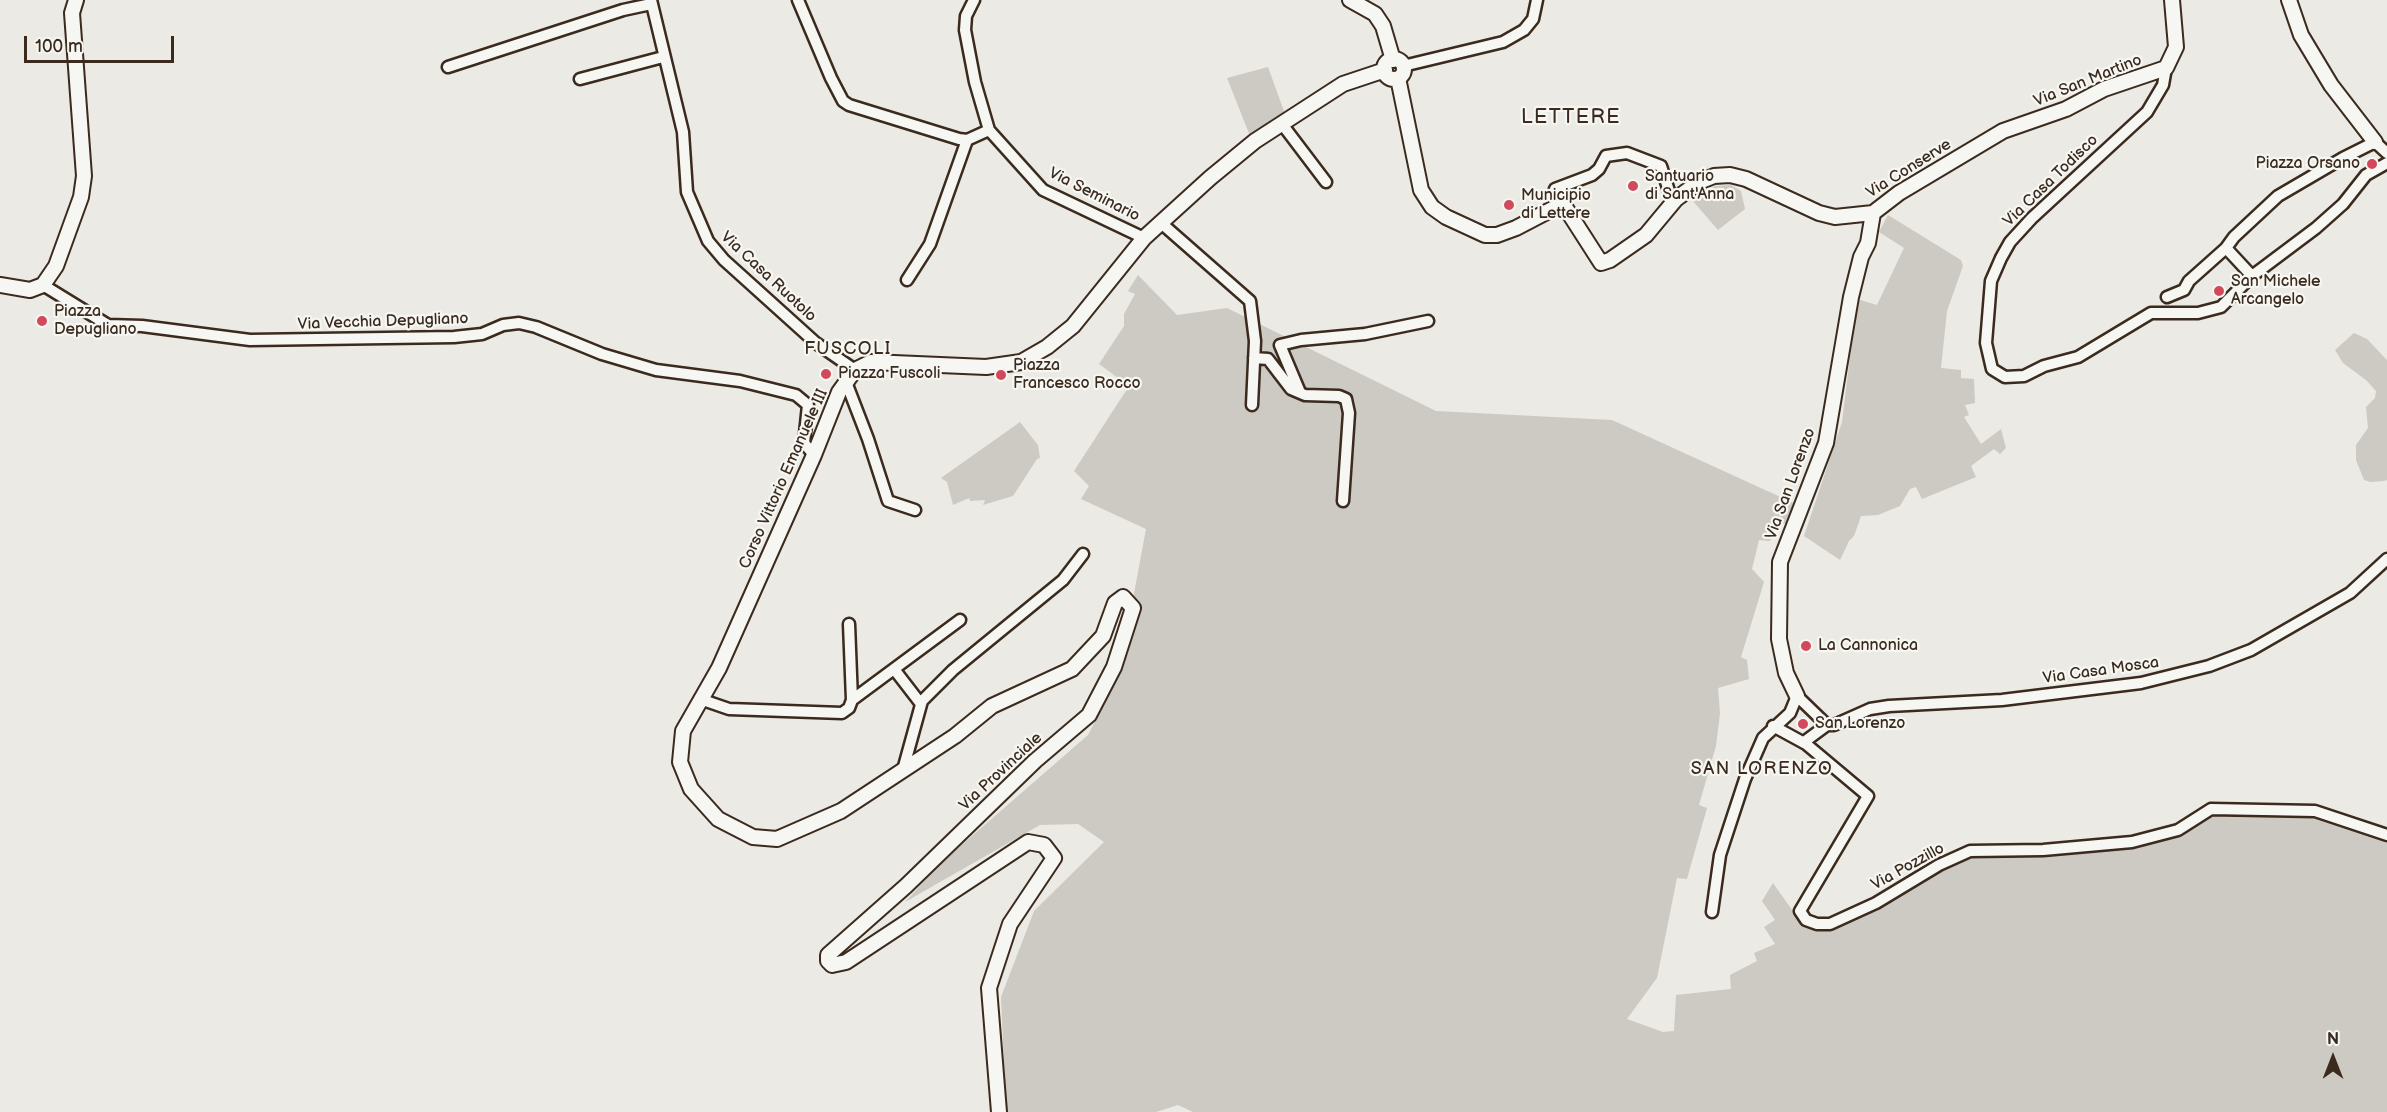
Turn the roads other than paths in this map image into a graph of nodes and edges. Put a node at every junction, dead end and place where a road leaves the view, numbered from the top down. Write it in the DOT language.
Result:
graph roads {
  1 [pos="76,0"];
  2 [pos="798,0"];
  3 [pos="974,0"];
  4 [pos="1350,0"];
  5 [pos="1537,0"];
  6 [pos="2172,0"];
  7 [pos="2289,0"];
  8 [pos="651,2"];
  9 [pos="663,57"];
  10 [pos="448,67"];
  11 [pos="1395,68"];
  12 [pos="2166,68"];
  13 [pos="580,79"];
  14 [pos="1282,124"];
  15 [pos="2024,124"];
  16 [pos="990,130"];
  17 [pos="967,140"];
  18 [pos="2375,142"];
  19 [pos="2387,153"];
  20 [pos="2387,163"];
  21 [pos="1326,182"];
  22 [pos="1555,189"];
  23 [pos="1676,199"];
  24 [pos="1873,213"];
  25 [pos="1160,222"];
  26 [pos="1144,238"];
  27 [pos="2226,248"];
  28 [pos="2252,276"];
  29 [pos="907,280"];
  30 [pos="0,285"];
  31 [pos="43,285"];
  32 [pos="2167,297"];
  33 [pos="1428,321"];
  34 [pos="1254,358"];
  35 [pos="855,370"];
  36 [pos="846,382"];
  37 [pos="1299,390"];
  38 [pos="1252,405"];
  39 [pos="814,455"];
  40 [pos="1343,501"];
  41 [pos="915,510"];
  42 [pos="1083,554"];
  43 [pos="2387,559"];
  44 [pos="960,620"];
  45 [pos="849,624"];
  46 [pos="894,669"];
  47 [pos="1797,696"];
  48 [pos="700,699"];
  49 [pos="852,700"];
  50 [pos="921,704"];
  51 [pos="1827,724"];
  52 [pos="1773,726"];
  53 [pos="1804,742"];
  54 [pos="681,762"];
  55 [pos="903,770"];
  56 [pos="2387,835"];
  57 [pos="1712,912"];
  58 [pos="999,1112"];
  1 -- 31 [label="street"];
  2 -- 17 [label="street"];
  3 -- 16 [label="street, Via Seminario"];
  4 -- 11 [label="street"];
  5 -- 11 [label="street"];
  6 -- 12 [label="street, Via San Martino"];
  7 -- 18 [label="street"];
  8 -- 9 [label="street, Via Casa Ruotolo"];
  8 -- 10 [label="street, Via Casa Ruotolo"];
  9 -- 13 [label="street"];
  9 -- 35 [label="street, Via Casa Ruotolo"];
  11 -- 14 [label="street"];
  11 -- 23 [label="street, Via Conserve"];
  12 -- 15 [label="street, Via San Martino"];
  12 -- 28 [label="street, Via Casa Todisco"];
  14 -- 21 [label="street"];
  14 -- 25 [label="street"];
  15 -- 24 [label="street, Via Conserve"];
  16 -- 17 [label="street"];
  16 -- 26 [label="street, Via Seminario"];
  17 -- 29 [label="street"];
  18 -- 19 [label="street"];
  18 -- 27 [label="street"];
  20 -- 28 [label="street"];
  22 -- 23 [label="street"];
  23 -- 24 [label="street, Via Conserve"];
  24 -- 47 [label="street, Via San Lorenzo"];
  25 -- 26 [label="street"];
  25 -- 34 [label="street"];
  26 -- 35 [label="street"];
  27 -- 28 [label="street"];
  27 -- 32 [label="street"];
  30 -- 31 [label="street"];
  31 -- 39 [label="street, Via Vecchia Depugliano"];
  33 -- 37 [label="street"];
  34 -- 37 [label="street"];
  34 -- 38 [label="street"];
  35 -- 36 [label="street, Corso Vittorio Emanuele III"];
  36 -- 39 [label="street, Corso Vittorio Emanuele III"];
  36 -- 41 [label="street"];
  37 -- 40 [label="street"];
  39 -- 48 [label="street, Corso Vittorio Emanuele III"];
  42 -- 50 [label="street"];
  43 -- 51 [label="street, Via Casa Mosca"];
  44 -- 46 [label="street"];
  45 -- 49 [label="street"];
  46 -- 49 [label="street"];
  46 -- 50 [label="street"];
  47 -- 51 [label="street, Via San Lorenzo"];
  47 -- 52 [label="street"];
  48 -- 49 [label="street"];
  48 -- 54 [label="street, Corso Vittorio Emanuele III"];
  50 -- 55 [label="street"];
  51 -- 53 [label="street"];
  52 -- 53 [label="street, Via Pozzillo"];
  52 -- 57 [label="street"];
  53 -- 56 [label="street, Via Pozzillo"];
  54 -- 55 [label="street, Via Provinciale"];
  55 -- 58 [label="street, Via Provinciale"];
}
